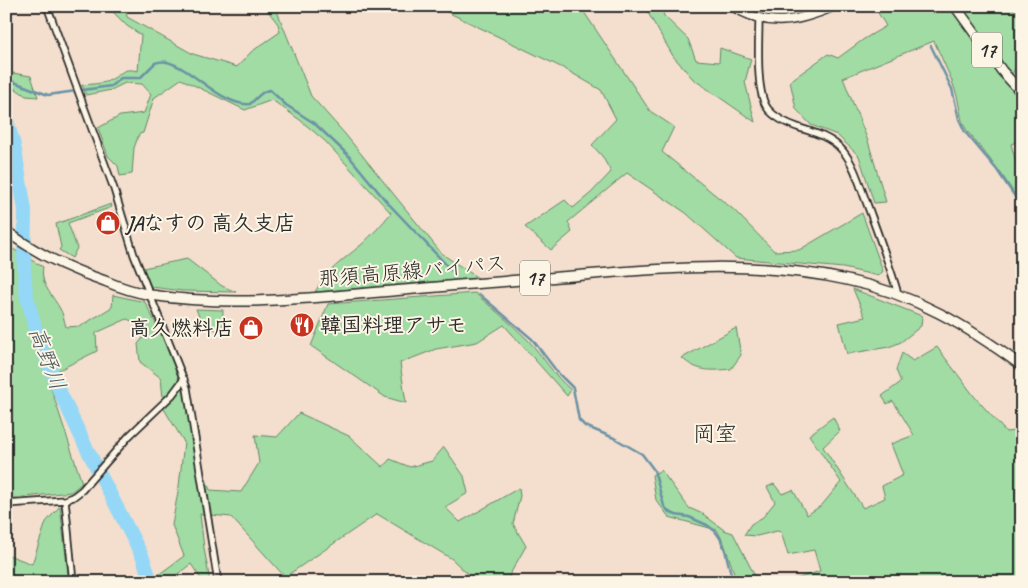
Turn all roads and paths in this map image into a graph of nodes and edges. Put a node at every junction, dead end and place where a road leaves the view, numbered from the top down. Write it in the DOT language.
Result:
graph roads {
  1 [pos="47,6"];
  2 [pos="732,6"];
  3 [pos="835,6"];
  4 [pos="955,6"];
  5 [pos="759,18"];
  6 [pos="1022,93"];
  7 [pos="6,231"];
  8 [pos="150,294"];
  9 [pos="898,294"];
  10 [pos="1022,366"];
  11 [pos="184,379"];
  12 [pos="65,500"];
  13 [pos="6,504"];
  14 [pos="73,582"];
  15 [pos="218,582"];
  1 -- 8 [label="street"];
  2 -- 5 [label="street"];
  3 -- 5 [label="street"];
  4 -- 6 [label="main road, 17"];
  5 -- 9 [label="street"];
  7 -- 8 [label="main road, 那須高原線バイパス / 17"];
  8 -- 9 [label="main road, 那須高原線バイパス / 17"];
  8 -- 11 [label="street"];
  9 -- 10 [label="main road, 那須高原線バイパス / 17"];
  11 -- 12 [label="street"];
  11 -- 15 [label="street"];
  12 -- 13 [label="street"];
  12 -- 14 [label="street"];
}
